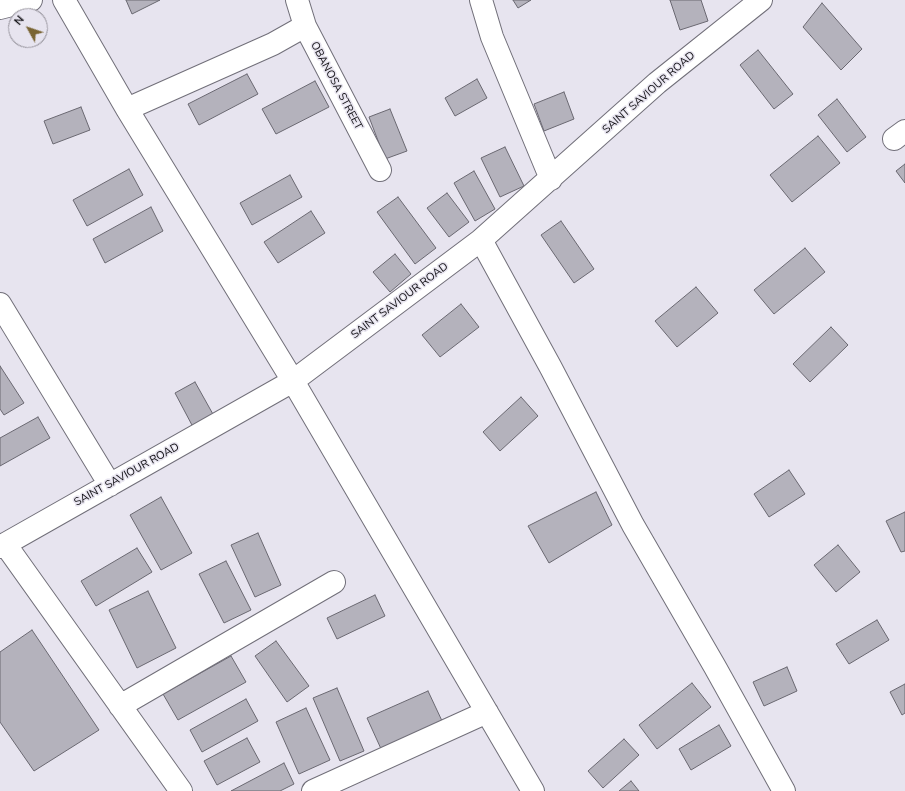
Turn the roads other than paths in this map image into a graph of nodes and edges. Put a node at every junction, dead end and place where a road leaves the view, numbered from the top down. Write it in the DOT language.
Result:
graph roads {
  1 [pos="31,0"];
  2 [pos="64,0"];
  3 [pos="297,0"];
  4 [pos="480,0"];
  5 [pos="762,0"];
  6 [pos="0,8"];
  7 [pos="305,26"];
  8 [pos="127,109"];
  9 [pos="380,170"];
  10 [pos="551,179"];
  11 [pos="481,240"];
  12 [pos="3,317"];
  13 [pos="293,381"];
  14 [pos="110,485"];
  15 [pos="2,545"];
  16 [pos="334,582"];
  17 [pos="120,706"];
  18 [pos="487,712"];
  19 [pos="181,791"];
  20 [pos="313,791"];
  21 [pos="534,791"];
  22 [pos="784,791"];
  1 -- 6 [label="street"];
  2 -- 8 [label="street"];
  3 -- 7 [label="street, OBANOSA STREET"];
  4 -- 10 [label="street"];
  5 -- 10 [label="street, SAINT SAVIOUR ROAD"];
  7 -- 8 [label="street"];
  7 -- 9 [label="street, OBANOSA STREET"];
  8 -- 13 [label="street"];
  10 -- 11 [label="street, SAINT SAVIOUR ROAD"];
  11 -- 13 [label="street, SAINT SAVIOUR ROAD"];
  11 -- 22 [label="street"];
  12 -- 14 [label="street"];
  13 -- 14 [label="street, SAINT SAVIOUR ROAD"];
  13 -- 18 [label="street"];
  14 -- 15 [label="street, SAINT SAVIOUR ROAD"];
  15 -- 17 [label="street"];
  16 -- 17 [label="street"];
  17 -- 19 [label="street"];
  18 -- 20 [label="street"];
  18 -- 21 [label="street"];
}
